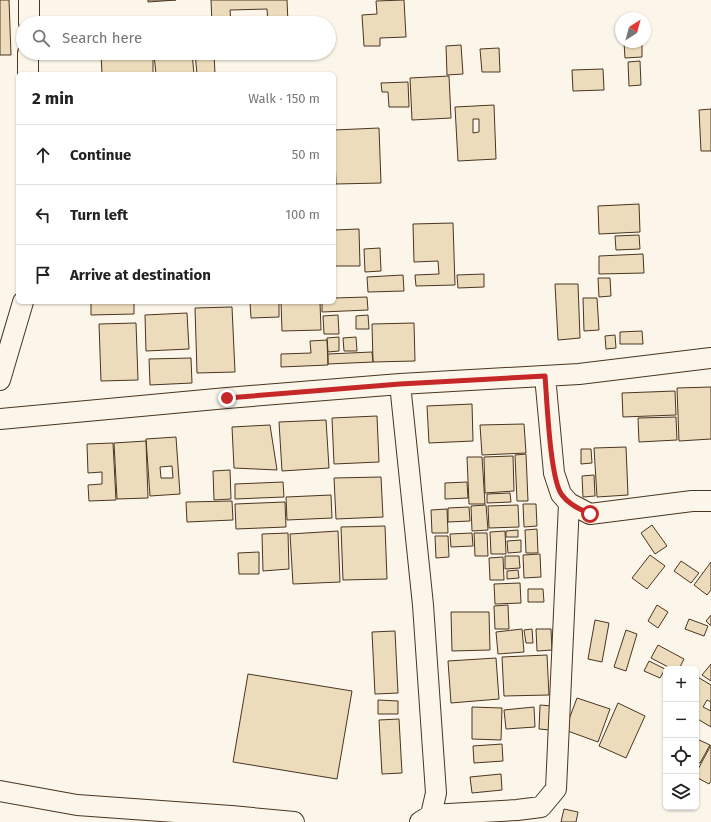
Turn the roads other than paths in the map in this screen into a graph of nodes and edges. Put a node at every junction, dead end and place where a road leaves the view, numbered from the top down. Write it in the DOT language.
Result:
graph roads {
  1 [pos="29,0"];
  2 [pos="29,16"];
  3 [pos="28,60"];
  4 [pos="28,72"];
  5 [pos="22,304"];
  6 [pos="711,358"];
  7 [pos="545,376"];
  8 [pos="0,380"];
  9 [pos="400,384"];
  10 [pos="0,419"];
  11 [pos="711,501"];
  12 [pos="569,503"];
  13 [pos="0,792"];
  14 [pos="430,820"];
  15 [pos="294,822"];
  1 -- 2 [label="street"];
  3 -- 4 [label="street"];
  5 -- 8 [label="street"];
  6 -- 7 [label="street"];
  7 -- 9 [label="street"];
  7 -- 12 [label="street"];
  9 -- 10 [label="street"];
  9 -- 14 [label="street"];
  11 -- 12 [label="street"];
  12 -- 14 [label="street"];
  13 -- 15 [label="street"];
}
